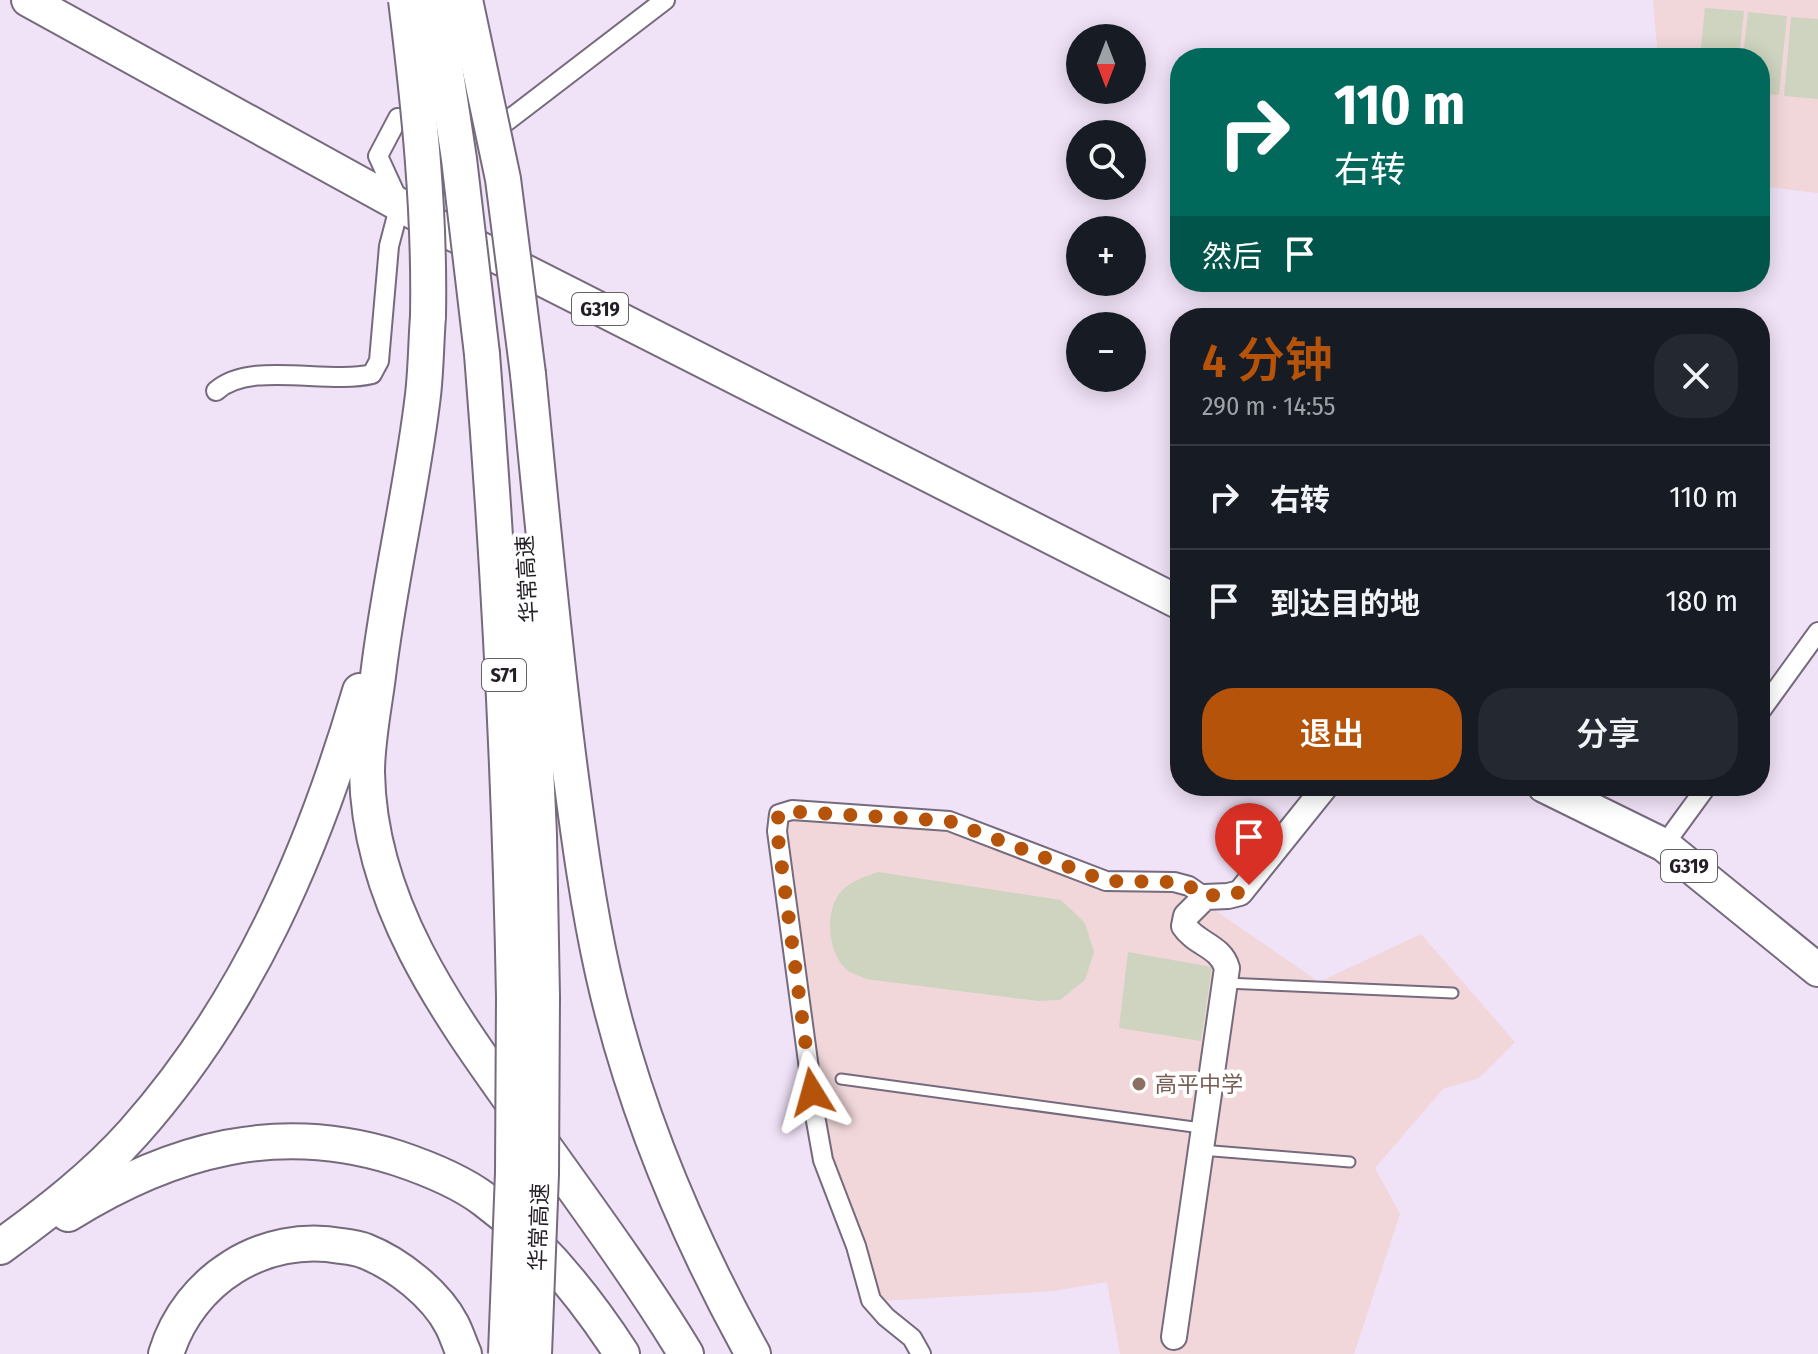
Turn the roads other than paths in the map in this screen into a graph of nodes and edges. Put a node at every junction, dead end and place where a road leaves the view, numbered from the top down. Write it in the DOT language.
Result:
graph roads {
  1 [pos="28,0"];
  2 [pos="406,0"];
  3 [pos="435,0"];
  4 [pos="464,0"];
  5 [pos="665,0"];
  6 [pos="400,204"];
  7 [pos="507,365"];
  8 [pos="216,391"];
  9 [pos="1170,598"];
  10 [pos="386,603"];
  11 [pos="1818,632"];
  12 [pos="1770,698"];
  13 [pos="1318,796"];
  14 [pos="1564,796"];
  15 [pos="1700,796"];
  16 [pos="1664,845"];
  17 [pos="1205,897"];
  18 [pos="1818,970"];
  19 [pos="1225,983"];
  20 [pos="1453,993"];
  21 [pos="528,997"];
  22 [pos="841,1079"];
  23 [pos="1203,1140"];
  24 [pos="1350,1162"];
  25 [pos="0,1247"];
  26 [pos="0,1256"];
  27 [pos="1174,1337"];
  28 [pos="166,1354"];
  29 [pos="464,1354"];
  30 [pos="506,1354"];
  31 [pos="534,1354"];
  32 [pos="622,1354"];
  33 [pos="686,1354"];
  34 [pos="753,1354"];
  35 [pos="921,1354"];
  1 -- 6 [label="highway, G319"];
  2 -- 10 [label="highway, bridge"];
  3 -- 7 [label="highway, 华常高速 / S71, bridge"];
  4 -- 7 [label="highway, 华常高速 / S71, bridge"];
  5 -- 6 [label="street"];
  6 -- 8 [label="street"];
  6 -- 9 [label="highway, G319"];
  7 -- 21 [label="highway, 华常高速 / S71"];
  7 -- 34 [label="highway"];
  10 -- 25 [label="highway"];
  10 -- 33 [label="highway"];
  11 -- 12 [label="street"];
  13 -- 17 [label="street"];
  14 -- 16 [label="highway, G319"];
  15 -- 16 [label="street"];
  16 -- 18 [label="highway, G319"];
  17 -- 19 [label="street"];
  17 -- 35 [label="street"];
  19 -- 20 [label="lane"];
  19 -- 23 [label="street"];
  21 -- 30 [label="highway, 华常高速 / S71, bridge"];
  21 -- 31 [label="highway, 华常高速 / S71, bridge"];
  22 -- 23 [label="lane"];
  23 -- 24 [label="lane"];
  23 -- 27 [label="street"];
  26 -- 32 [label="highway"];
  28 -- 29 [label="highway"];
}
